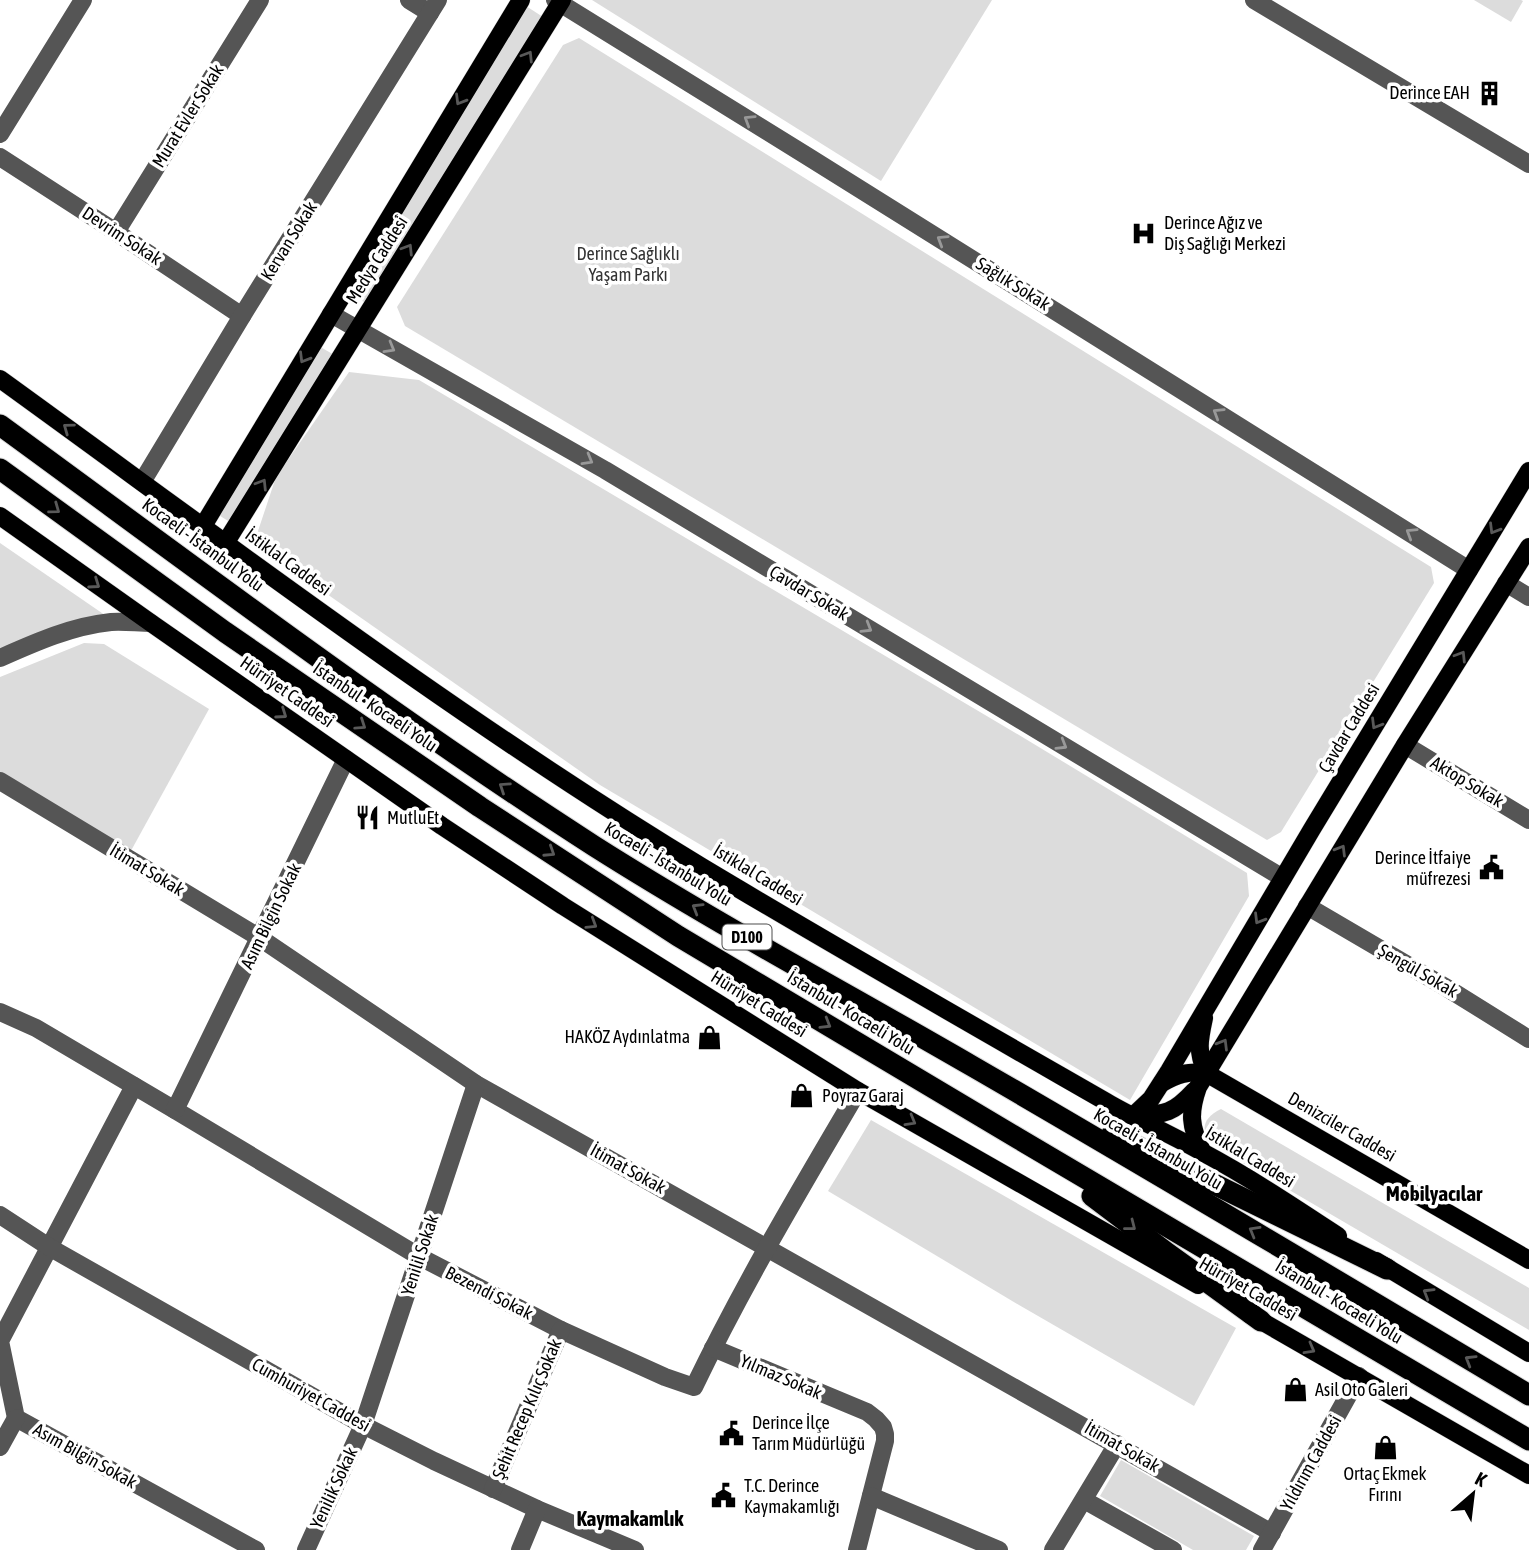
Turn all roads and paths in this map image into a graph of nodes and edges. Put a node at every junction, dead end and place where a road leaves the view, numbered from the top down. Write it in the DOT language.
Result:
graph roads {
  1 [pos="83,0"];
  2 [pos="260,0"];
  3 [pos="409,0"];
  4 [pos="521,0"];
  5 [pos="1254,0"];
  6 [pos="559,1"];
  7 [pos="434,6"];
  8 [pos="0,134"];
  9 [pos="0,157"];
  10 [pos="1529,164"];
  11 [pos="116,232"];
  12 [pos="331,314"];
  13 [pos="242,316"];
  14 [pos="358,329"];
  15 [pos="0,379"];
  16 [pos="0,425"];
  17 [pos="0,469"];
  18 [pos="1529,471"];
  19 [pos="142,482"];
  20 [pos="0,516"];
  21 [pos="203,526"];
  22 [pos="226,542"];
  23 [pos="1529,547"];
  24 [pos="1469,569"];
  25 [pos="1506,583"];
  26 [pos="1529,597"];
  27 [pos="150,624"];
  28 [pos="0,658"];
  29 [pos="1405,745"];
  30 [pos="346,759"];
  31 [pos="0,781"];
  32 [pos="1529,820"];
  33 [pos="1283,878"];
  34 [pos="1307,906"];
  35 [pos="260,938"];
  36 [pos="1206,1008"];
  37 [pos="0,1012"];
  38 [pos="1529,1039"];
  39 [pos="971,1066"];
  40 [pos="1202,1080"];
  41 [pos="476,1084"];
  42 [pos="1160,1085"];
  43 [pos="134,1086"];
  44 [pos="858,1091"];
  45 [pos="176,1110"];
  46 [pos="1133,1116"];
  47 [pos="1018,1139"];
  48 [pos="1202,1152"];
  49 [pos="0,1215"];
  50 [pos="49,1247"];
  51 [pos="767,1248"];
  52 [pos="420,1257"];
  53 [pos="1529,1260"];
  54 [pos="1387,1269"];
  55 [pos="1261,1321"];
  56 [pos="561,1330"];
  57 [pos="713,1348"];
  58 [pos="1529,1353"];
  59 [pos="1359,1376"];
  60 [pos="1529,1395"];
  61 [pos="16,1418"];
  62 [pos="363,1425"];
  63 [pos="1529,1440"];
  64 [pos="1117,1444"];
  65 [pos="0,1447"];
  66 [pos="1529,1475"];
  67 [pos="493,1489"];
  68 [pos="871,1496"];
  69 [pos="1084,1500"];
  70 [pos="537,1510"];
  71 [pos="1272,1533"];
  72 [pos="256,1550"];
  73 [pos="306,1550"];
  74 [pos="520,1550"];
  75 [pos="635,1550"];
  76 [pos="857,1550"];
  77 [pos="999,1550"];
  78 [pos="1053,1550"];
  79 [pos="1173,1550"];
  80 [pos="1262,1550"];
  1 -- 8 [label="street"];
  2 -- 11 [label="street, Murat Evler Sokak"];
  3 -- 7 [label="street"];
  4 -- 12 [label="main road, Medya Caddesi, one-way"];
  5 -- 10 [label="street"];
  14 -- 6 [label="main road, Medya Caddesi, one-way"];
  24 -- 6 [label="street, Sağlık Sokak, one-way"];
  7 -- 13 [label="street, Kervan Sokak"];
  9 -- 11 [label="street, Devrim Sokak"];
  11 -- 13 [label="street, Devrim Sokak"];
  12 -- 14 [label="street, Çavdar Sokak"];
  12 -- 21 [label="main road, Medya Caddesi, one-way"];
  13 -- 19 [label="street, Kervan Sokak"];
  22 -- 14 [label="main road, Medya Caddesi, one-way"];
  14 -- 33 [label="street, Çavdar Sokak, one-way"];
  19 -- 15 [label="main road, İstiklal Caddesi, one-way"];
  39 -- 16 [label="highway, Kocaeli - İstanbul Yolu / D100, one-way"];
  17 -- 47 [label="highway, İstanbul - Kocaeli Yolu / D100, one-way"];
  18 -- 24 [label="main road, Çavdar Caddesi, one-way"];
  19 -- 21 [label="main road, İstiklal Caddesi"];
  20 -- 27 [label="main road, Hürriyet Caddesi, one-way"];
  21 -- 22 [label="main road, İstiklal Caddesi"];
  22 -- 46 [label="main road, İstiklal Caddesi"];
  23 -- 25 [label="main road, Çavdar Caddesi"];
  24 -- 33 [label="main road, Çavdar Caddesi, one-way"];
  25 -- 26 [label="street"];
  29 -- 25 [label="main road, Çavdar Caddesi, one-way"];
  27 -- 28 [label="street"];
  27 -- 30 [label="main road, Hürriyet Caddesi, one-way"];
  29 -- 32 [label="street, Aktop Sokak"];
  34 -- 29 [label="main road, Çavdar Caddesi, one-way"];
  30 -- 35 [label="street, Asım Bilgin Sokak"];
  30 -- 44 [label="main road, Hürriyet Caddesi, one-way"];
  31 -- 35 [label="street, İtimat Sokak"];
  33 -- 36 [label="main road, Çavdar Caddesi, one-way"];
  34 -- 38 [label="street, Şengül Sokak"];
  40 -- 34 [label="main road, Çavdar Caddesi, one-way"];
  35 -- 41 [label="street, İtimat Sokak"];
  35 -- 45 [label="street, Asım Bilgin Sokak"];
  36 -- 40 [label="main road, Çavdar Caddesi"];
  36 -- 42 [label="main road, Çavdar Caddesi"];
  37 -- 43 [label="street, Bezendi Sokak"];
  39 -- 54 [label="highway"];
  60 -- 39 [label="highway, Kocaeli - İstanbul Yolu / D100, one-way"];
  40 -- 42 [label="main road, Çavdar Caddesi"];
  40 -- 46 [label="main road, Çavdar Caddesi"];
  40 -- 48 [label="main road, Çavdar Caddesi"];
  40 -- 53 [label="main road, Denizciler Caddesi"];
  41 -- 51 [label="street, İtimat Sokak"];
  41 -- 52 [label="street, Yenilil Sokak"];
  42 -- 46 [label="main road, Çavdar Caddesi"];
  43 -- 45 [label="street, Bezendi Sokak"];
  43 -- 50 [label="street, Asım Bilgin Sokak"];
  44 -- 51 [label="street, Bezendi Sokak"];
  44 -- 55 [label="main road, Hürriyet Caddesi, one-way"];
  45 -- 52 [label="street, Bezendi Sokak"];
  46 -- 48 [label="main road, İstiklal Caddesi"];
  47 -- 55 [label="highway, one-way"];
  47 -- 63 [label="highway, İstanbul - Kocaeli Yolu / D100"];
  48 -- 54 [label="main road, İstiklal Caddesi"];
  49 -- 50 [label="street, Cumhuriyet Caddesi"];
  50 -- 61 [label="street, Asım Bilgin Sokak"];
  50 -- 62 [label="street, Cumhuriyet Caddesi"];
  51 -- 57 [label="street, Bezendi Sokak"];
  51 -- 64 [label="street, İtimat Sokak"];
  52 -- 56 [label="street, Bezendi Sokak"];
  52 -- 62 [label="street, Yenilil Sokak"];
  58 -- 54 [label="main road, İstiklal Caddesi, one-way"];
  55 -- 59 [label="main road, Hürriyet Caddesi, one-way"];
  56 -- 57 [label="street, Bezendi Sokak"];
  56 -- 67 [label="street, Şehit Recep Kılıç Sokak"];
  57 -- 68 [label="street, Yılmaz Sokak"];
  59 -- 66 [label="main road, Hürriyet Caddesi"];
  59 -- 71 [label="street, Yıldırım Caddesi"];
  61 -- 65 [label="street"];
  61 -- 72 [label="street, Asım Bilgin Sokak"];
  62 -- 67 [label="street, Cumhuriyet Caddesi"];
  62 -- 73 [label="street, Yenilik Sokak"];
  64 -- 69 [label="street"];
  64 -- 71 [label="street, İtimat Sokak"];
  67 -- 70 [label="street, Cumhuriyet Caddesi"];
  68 -- 76 [label="street, Yılmaz Sokak"];
  68 -- 77 [label="street"];
  69 -- 78 [label="street"];
  69 -- 79 [label="street"];
  70 -- 74 [label="street"];
  70 -- 75 [label="street, Cumhuriyet Caddesi"];
  71 -- 80 [label="street, Yıldırım Caddesi"];
}
